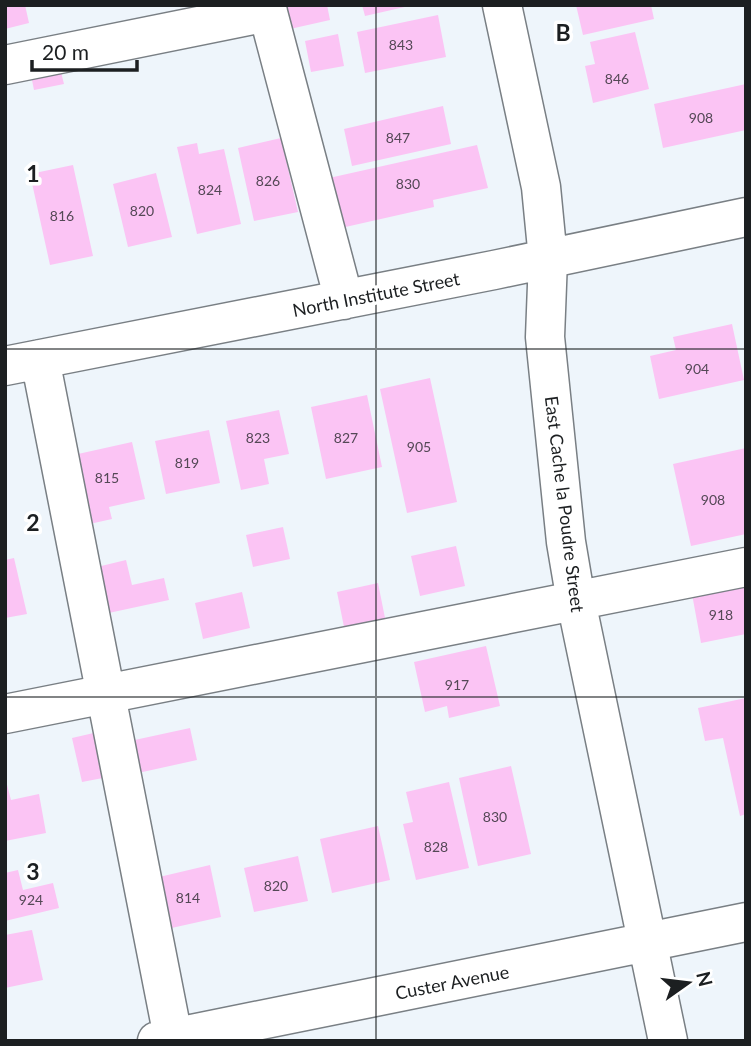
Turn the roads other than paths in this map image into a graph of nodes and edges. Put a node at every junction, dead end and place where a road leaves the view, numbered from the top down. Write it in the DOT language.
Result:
graph roads {
  1 [pos="502,5"];
  2 [pos="267,9"];
  3 [pos="5,65"];
  4 [pos="746,217"];
  5 [pos="548,259"];
  6 [pos="344,300"];
  7 [pos="22,363"];
  8 [pos="746,567"];
  9 [pos="576,601"];
  10 [pos="106,695"];
  11 [pos="5,714"];
  12 [pos="746,922"];
  13 [pos="648,943"];
  14 [pos="165,1039"];
  15 [pos="668,1041"];
  1 -- 5 [label="street, East Cache la Poudre Street"];
  2 -- 3 [label="street"];
  2 -- 6 [label="street"];
  4 -- 5 [label="street, North Institute Street"];
  5 -- 6 [label="street, North Institute Street"];
  5 -- 9 [label="street, East Cache la Poudre Street"];
  6 -- 7 [label="street, North Institute Street"];
  7 -- 10 [label="street"];
  8 -- 9 [label="street"];
  9 -- 10 [label="street"];
  9 -- 13 [label="street, East Cache la Poudre Street"];
  10 -- 11 [label="street"];
  10 -- 14 [label="street"];
  12 -- 13 [label="street, Custer Avenue"];
  13 -- 14 [label="street, Custer Avenue"];
  13 -- 15 [label="street, East Cache la Poudre Street"];
}
